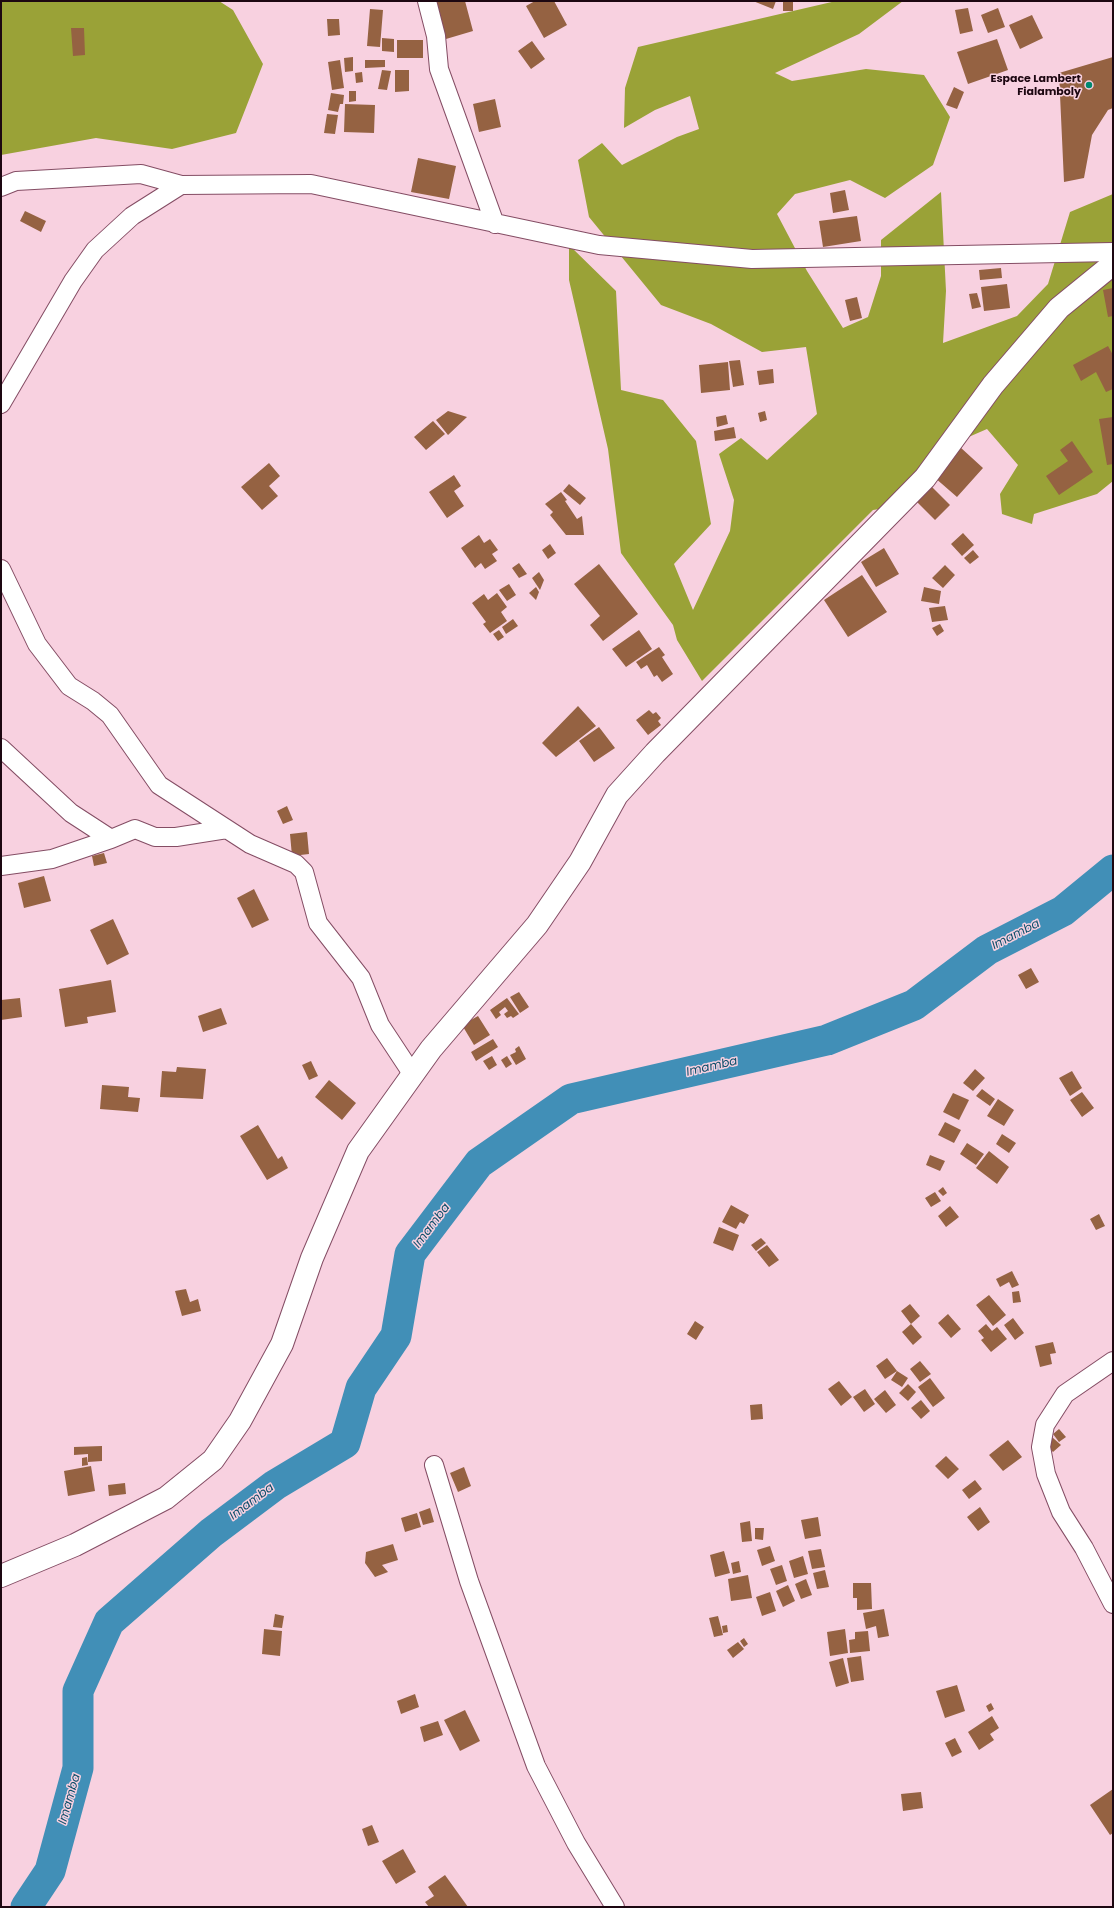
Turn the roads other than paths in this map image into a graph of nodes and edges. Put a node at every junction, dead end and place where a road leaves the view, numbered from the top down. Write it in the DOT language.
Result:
graph roads {
  1 [pos="428,1"];
  2 [pos="181,185"];
  3 [pos="1,187"];
  4 [pos="495,224"];
  5 [pos="1113,252"];
  6 [pos="1113,264"];
  7 [pos="1,404"];
  8 [pos="1,570"];
  9 [pos="1,748"];
  10 [pos="227,829"];
  11 [pos="111,839"];
  12 [pos="1,866"];
  13 [pos="413,1075"];
  14 [pos="1113,1361"];
  15 [pos="434,1465"];
  16 [pos="1,1576"];
  17 [pos="1113,1604"];
  18 [pos="615,1907"];
  1 -- 4 [label="street"];
  2 -- 3 [label="street"];
  2 -- 4 [label="street"];
  2 -- 7 [label="street"];
  4 -- 5 [label="street"];
  6 -- 13 [label="street"];
  8 -- 10 [label="street"];
  9 -- 11 [label="street"];
  10 -- 11 [label="street"];
  10 -- 13 [label="street"];
  11 -- 12 [label="street"];
  13 -- 16 [label="street"];
  14 -- 17 [label="street"];
  15 -- 18 [label="street"];
}
